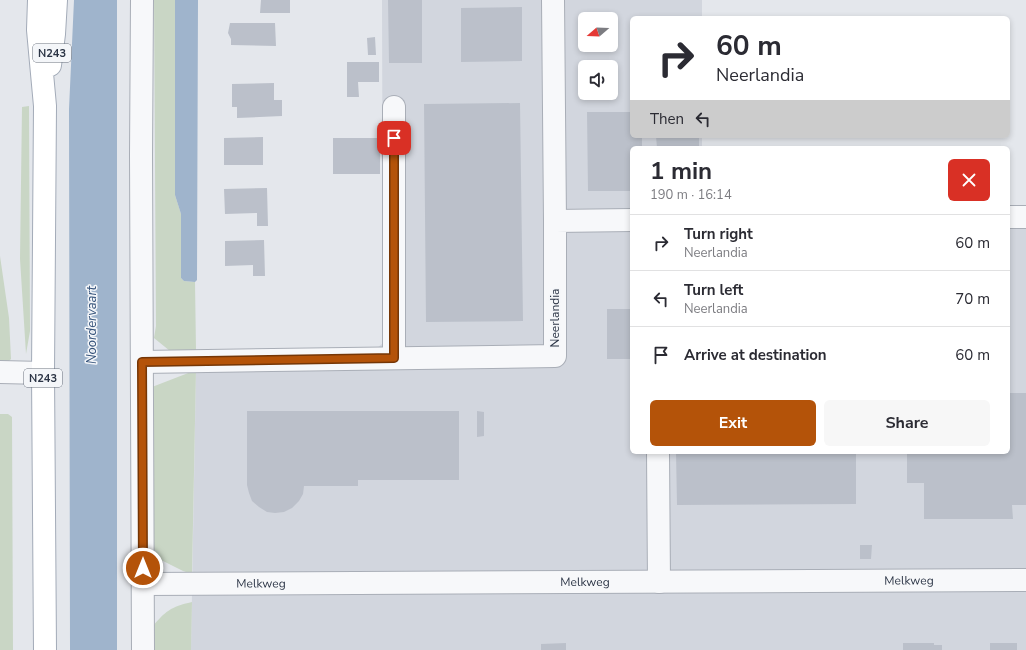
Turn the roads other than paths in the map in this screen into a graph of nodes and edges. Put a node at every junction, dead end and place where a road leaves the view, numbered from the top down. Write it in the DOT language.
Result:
graph roads {
  1 [pos="39,0"];
  2 [pos="56,0"];
  3 [pos="142,0"];
  4 [pos="553,0"];
  5 [pos="45,106"];
  6 [pos="394,107"];
  7 [pos="1010,217"];
  8 [pos="1026,217"];
  9 [pos="630,220"];
  10 [pos="555,221"];
  11 [pos="394,358"];
  12 [pos="142,362"];
  13 [pos="0,372"];
  14 [pos="43,372"];
  15 [pos="658,454"];
  16 [pos="1026,580"];
  17 [pos="659,582"];
  18 [pos="143,584"];
  19 [pos="45,650"];
  20 [pos="143,650"];
  1 -- 5 [label="main road, N243"];
  2 -- 5 [label="main road, N243"];
  3 -- 12 [label="street"];
  4 -- 10 [label="street"];
  5 -- 14 [label="main road, N243"];
  6 -- 11 [label="street"];
  7 -- 8 [label="street"];
  9 -- 10 [label="street"];
  10 -- 11 [label="street, Neerlandia"];
  11 -- 12 [label="street, Neerlandia"];
  12 -- 18 [label="street"];
  13 -- 14 [label="street"];
  14 -- 19 [label="main road, N243"];
  15 -- 17 [label="street"];
  16 -- 17 [label="street, Melkweg"];
  17 -- 18 [label="street, Melkweg"];
  18 -- 20 [label="street"];
}
